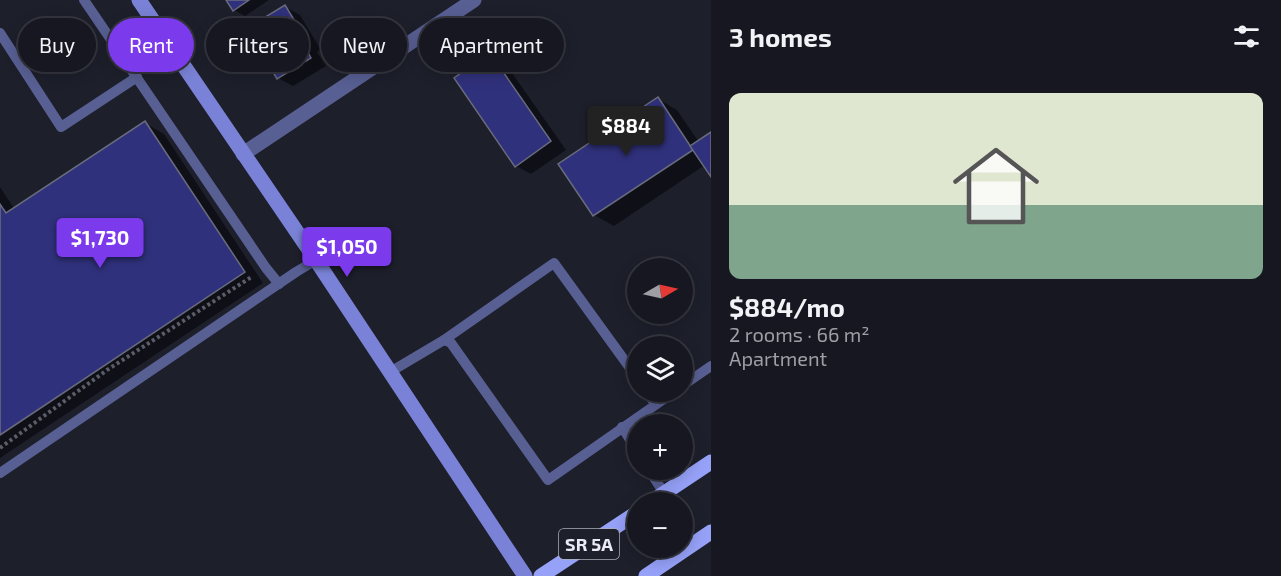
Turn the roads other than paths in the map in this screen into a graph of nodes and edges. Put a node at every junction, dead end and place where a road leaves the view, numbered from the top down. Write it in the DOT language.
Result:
graph roads {
  1 [pos="84,0"];
  2 [pos="139,0"];
  3 [pos="474,0"];
  4 [pos="0,33"];
  5 [pos="137,76"];
  6 [pos="243,154"];
  7 [pos="316,260"];
  8 [pos="279,284"];
  9 [pos="444,340"];
  10 [pos="627,364"];
  11 [pos="710,368"];
  12 [pos="390,372"];
  13 [pos="693,379"];
  14 [pos="659,402"];
  15 [pos="656,404"];
  16 [pos="622,427"];
  17 [pos="627,435"];
  18 [pos="711,462"];
  19 [pos="0,473"];
  20 [pos="666,492"];
  21 [pos="627,519"];
  22 [pos="711,532"];
  23 [pos="525,576"];
  24 [pos="541,576"];
  25 [pos="646,576"];
  1 -- 5 [label="lane"];
  2 -- 6 [label="street"];
  3 -- 6 [label="street"];
  4 -- 5 [label="lane"];
  5 -- 8 [label="lane"];
  6 -- 7 [label="street"];
  7 -- 8 [label="lane"];
  7 -- 12 [label="street"];
  8 -- 19 [label="lane"];
  9 -- 10 [label="lane"];
  9 -- 12 [label="lane"];
  9 -- 16 [label="lane"];
  11 -- 13 [label="lane"];
  12 -- 23 [label="street"];
  14 -- 15 [label="lane"];
  15 -- 16 [label="lane"];
  16 -- 17 [label="lane"];
  18 -- 20 [label="main road"];
  21 -- 24 [label="main road, SR 5A"];
  22 -- 25 [label="main road"];
}
